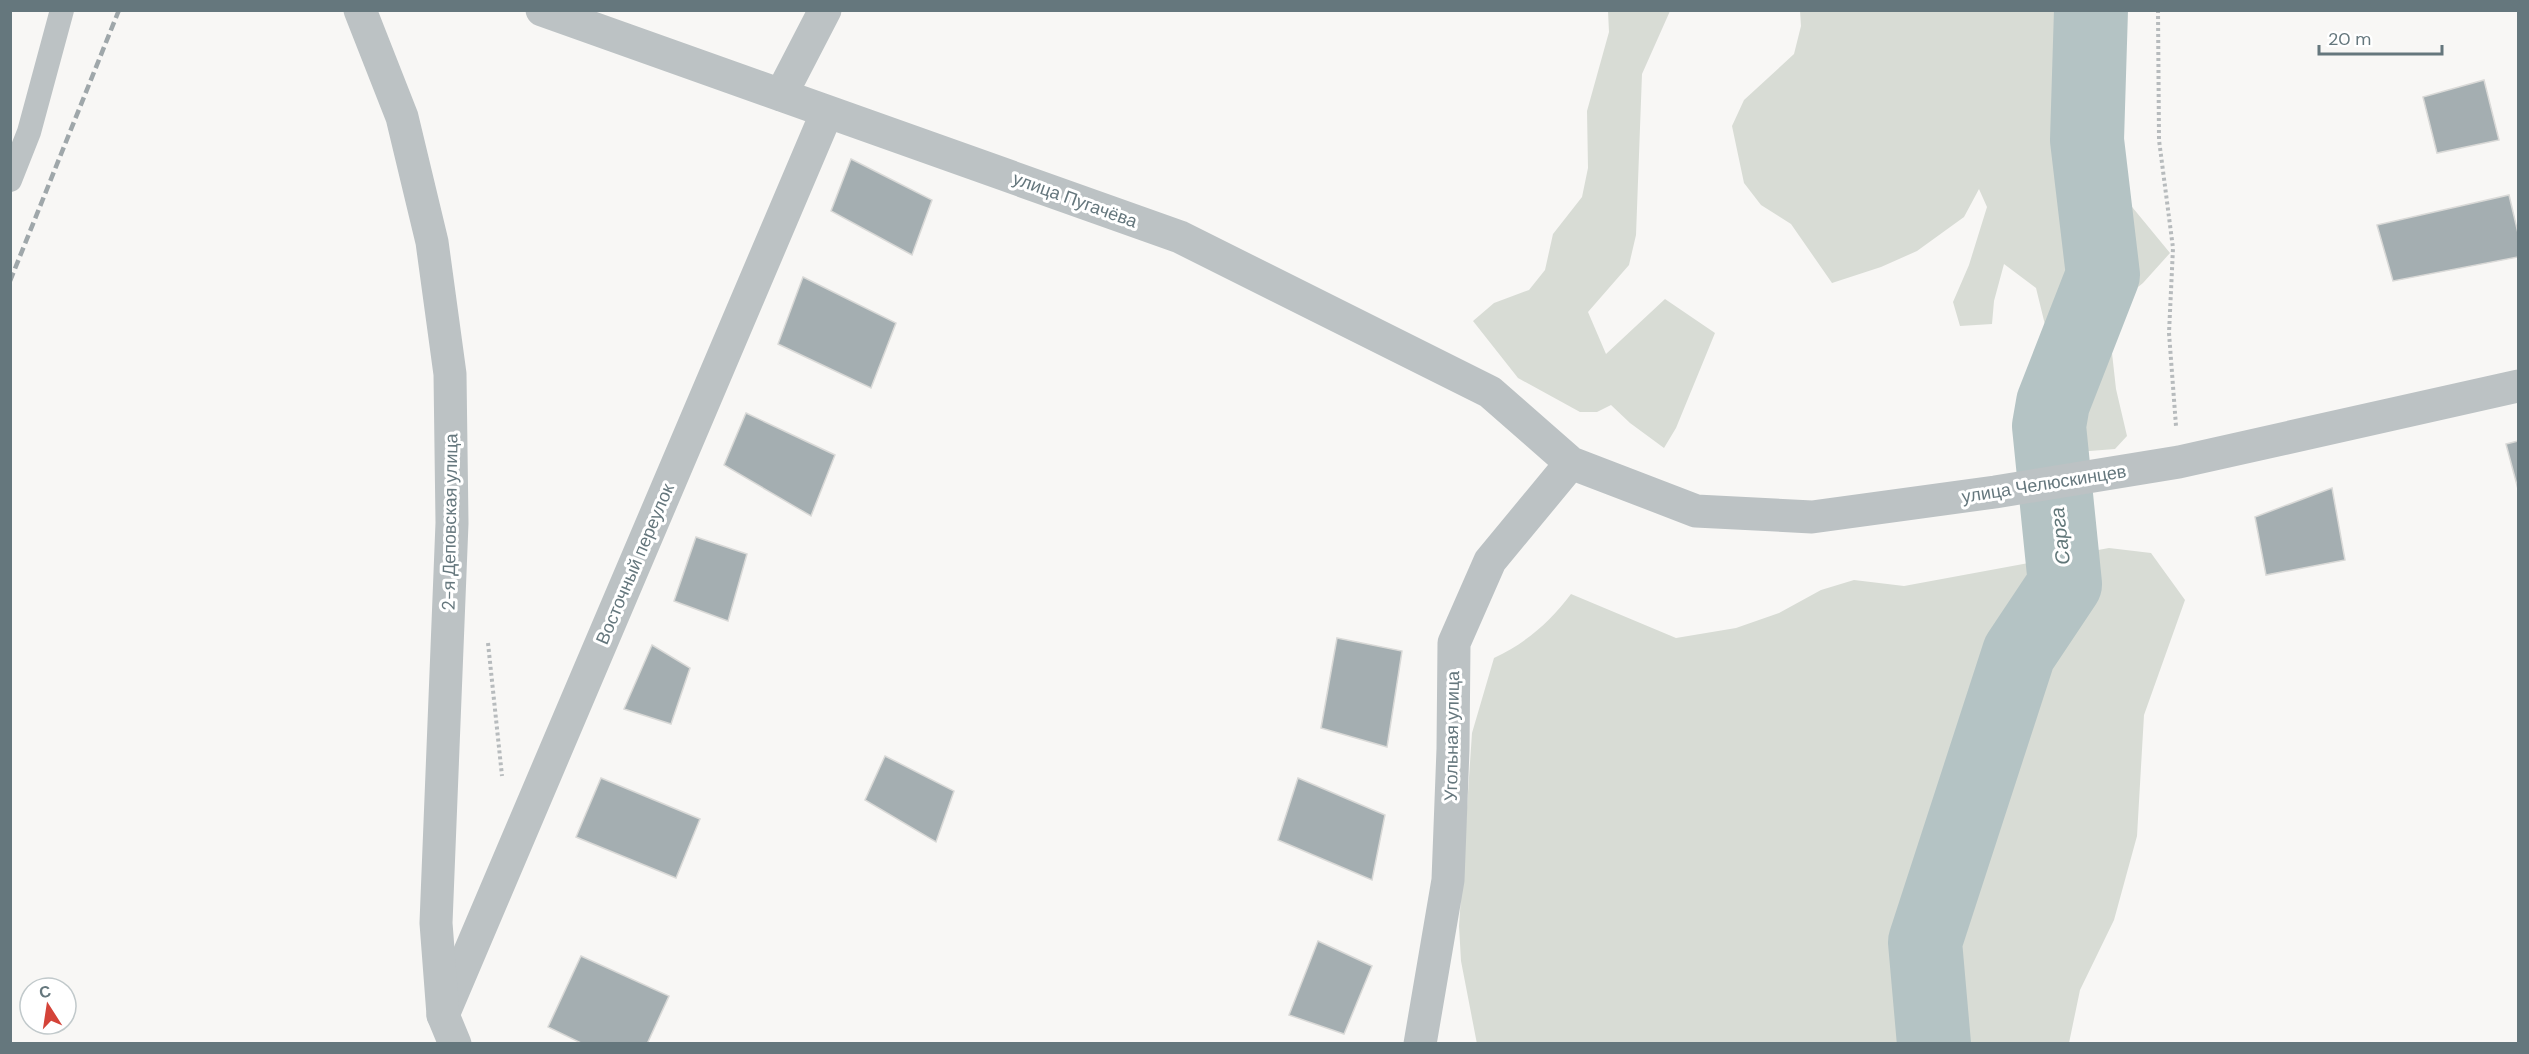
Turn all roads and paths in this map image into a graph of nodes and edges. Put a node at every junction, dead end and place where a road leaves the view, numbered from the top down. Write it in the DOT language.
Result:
graph roads {
  1 [pos="62,10"];
  2 [pos="360,10"];
  3 [pos="542,10"];
  4 [pos="825,10"];
  5 [pos="2158,10"];
  6 [pos="781,95"];
  7 [pos="827,112"];
  8 [pos="10,180"];
  9 [pos="2518,386"];
  10 [pos="2179,462"];
  11 [pos="1571,463"];
  12 [pos="449,1029"];
  13 [pos="1420,1044"];
  1 -- 8 [label="lane"];
  2 -- 12 [label="street, 2-я Деповская улица"];
  3 -- 6 [label="street, улица Пугачёва"];
  4 -- 6 [label="street"];
  5 -- 10 [label="path"];
  6 -- 7 [label="street, улица Пугачёва"];
  7 -- 11 [label="street, улица Пугачёва"];
  7 -- 12 [label="street, Восточный переулок"];
  9 -- 10 [label="street, улица Челюскинцев"];
  10 -- 11 [label="street, улица Челюскинцев"];
  11 -- 13 [label="street, Угольная улица"];
}
